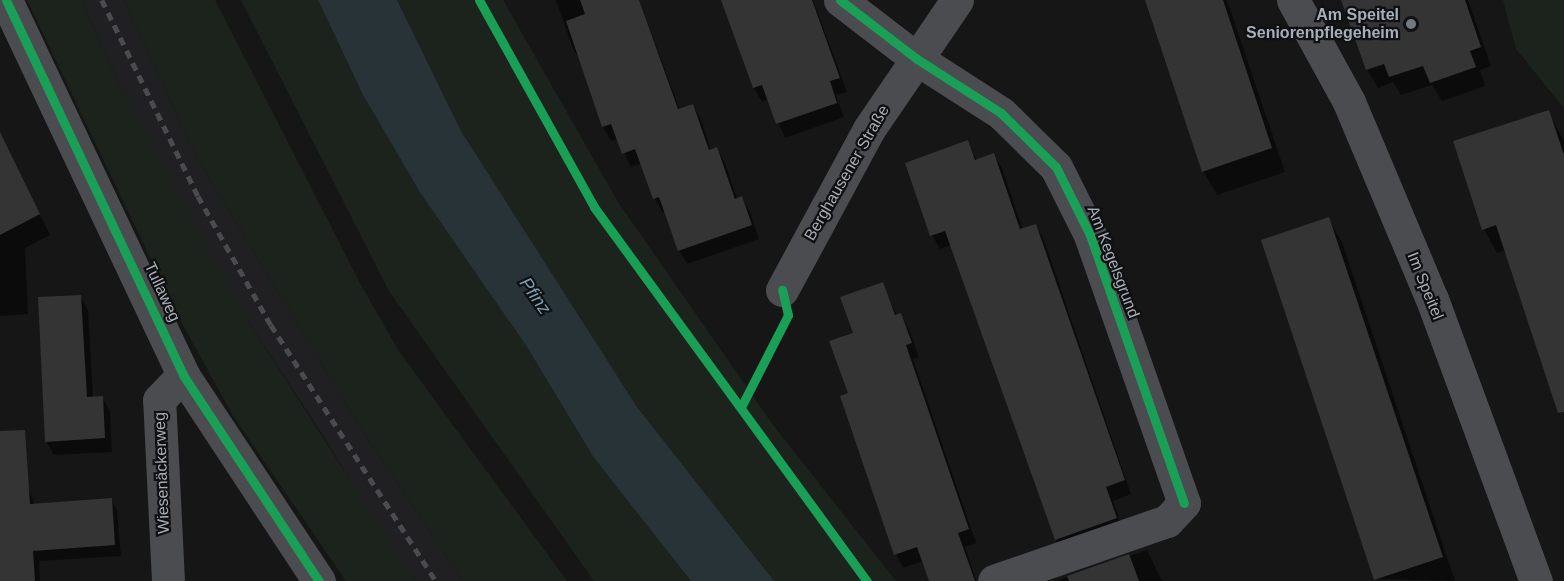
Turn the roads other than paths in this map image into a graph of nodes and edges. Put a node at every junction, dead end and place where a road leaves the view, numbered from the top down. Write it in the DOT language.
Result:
graph roads {
  1 [pos="6,0"];
  2 [pos="840,0"];
  3 [pos="957,0"];
  4 [pos="1293,0"];
  5 [pos="917,58"];
  6 [pos="782,290"];
  7 [pos="183,375"];
  8 [pos="168,581"];
  9 [pos="320,581"];
  10 [pos="994,581"];
  11 [pos="1536,581"];
  1 -- 7 [label="street, Tullaweg"];
  2 -- 5 [label="street, Am Kegelsgrund"];
  3 -- 5 [label="street, Berghausener Straße"];
  4 -- 11 [label="street, Im Speitel"];
  5 -- 6 [label="street, Berghausener Straße"];
  5 -- 10 [label="street, Am Kegelsgrund"];
  7 -- 8 [label="street, Wiesenäckerweg"];
  7 -- 9 [label="street, Tullaweg"];
}
